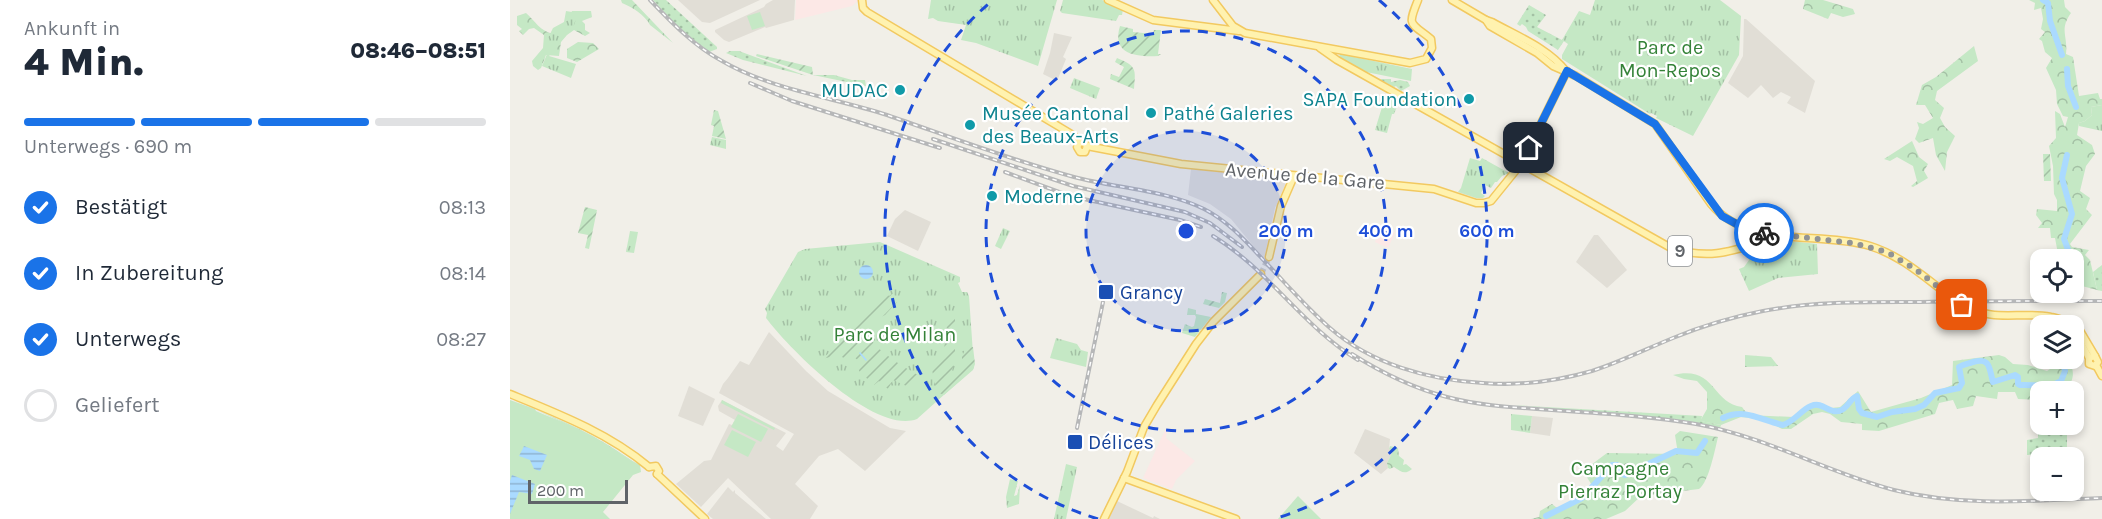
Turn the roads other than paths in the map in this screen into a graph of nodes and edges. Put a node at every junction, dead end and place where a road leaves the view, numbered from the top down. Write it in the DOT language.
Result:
graph roads {
  1 [pos="862,0"];
  2 [pos="1108,0"];
  3 [pos="1213,0"];
  4 [pos="1418,0"];
  5 [pos="1452,0"];
  6 [pos="1239,31"];
  7 [pos="1320,48"];
  8 [pos="1567,71"];
  9 [pos="1521,164"];
  10 [pos="1294,176"];
  11 [pos="1767,236"];
  12 [pos="1269,257"];
  13 [pos="1261,274"];
  14 [pos="2030,316"];
  15 [pos="2084,345"];
  16 [pos="2102,376"];
  17 [pos="510,394"];
  18 [pos="1124,478"];
  19 [pos="705,519"];
  20 [pos="1104,519"];
  21 [pos="1236,519"];
  1 -- 10 [label="main road, Avenue de la Gare"];
  2 -- 6 [label="main road"];
  3 -- 6 [label="main road"];
  4 -- 7 [label="main road"];
  5 -- 8 [label="main road"];
  6 -- 7 [label="main road, 9"];
  7 -- 9 [label="main road, 9"];
  8 -- 9 [label="main road, Avenue de la Gare"];
  8 -- 11 [label="main road"];
  9 -- 10 [label="main road, Avenue de la Gare"];
  9 -- 11 [label="main road, 9"];
  10 -- 12 [label="main road"];
  11 -- 14 [label="main road, bridge"];
  13 -- 18 [label="main road"];
  15 -- 16 [label="main road"];
  17 -- 19 [label="main road"];
  18 -- 20 [label="main road"];
  18 -- 21 [label="main road"];
}
